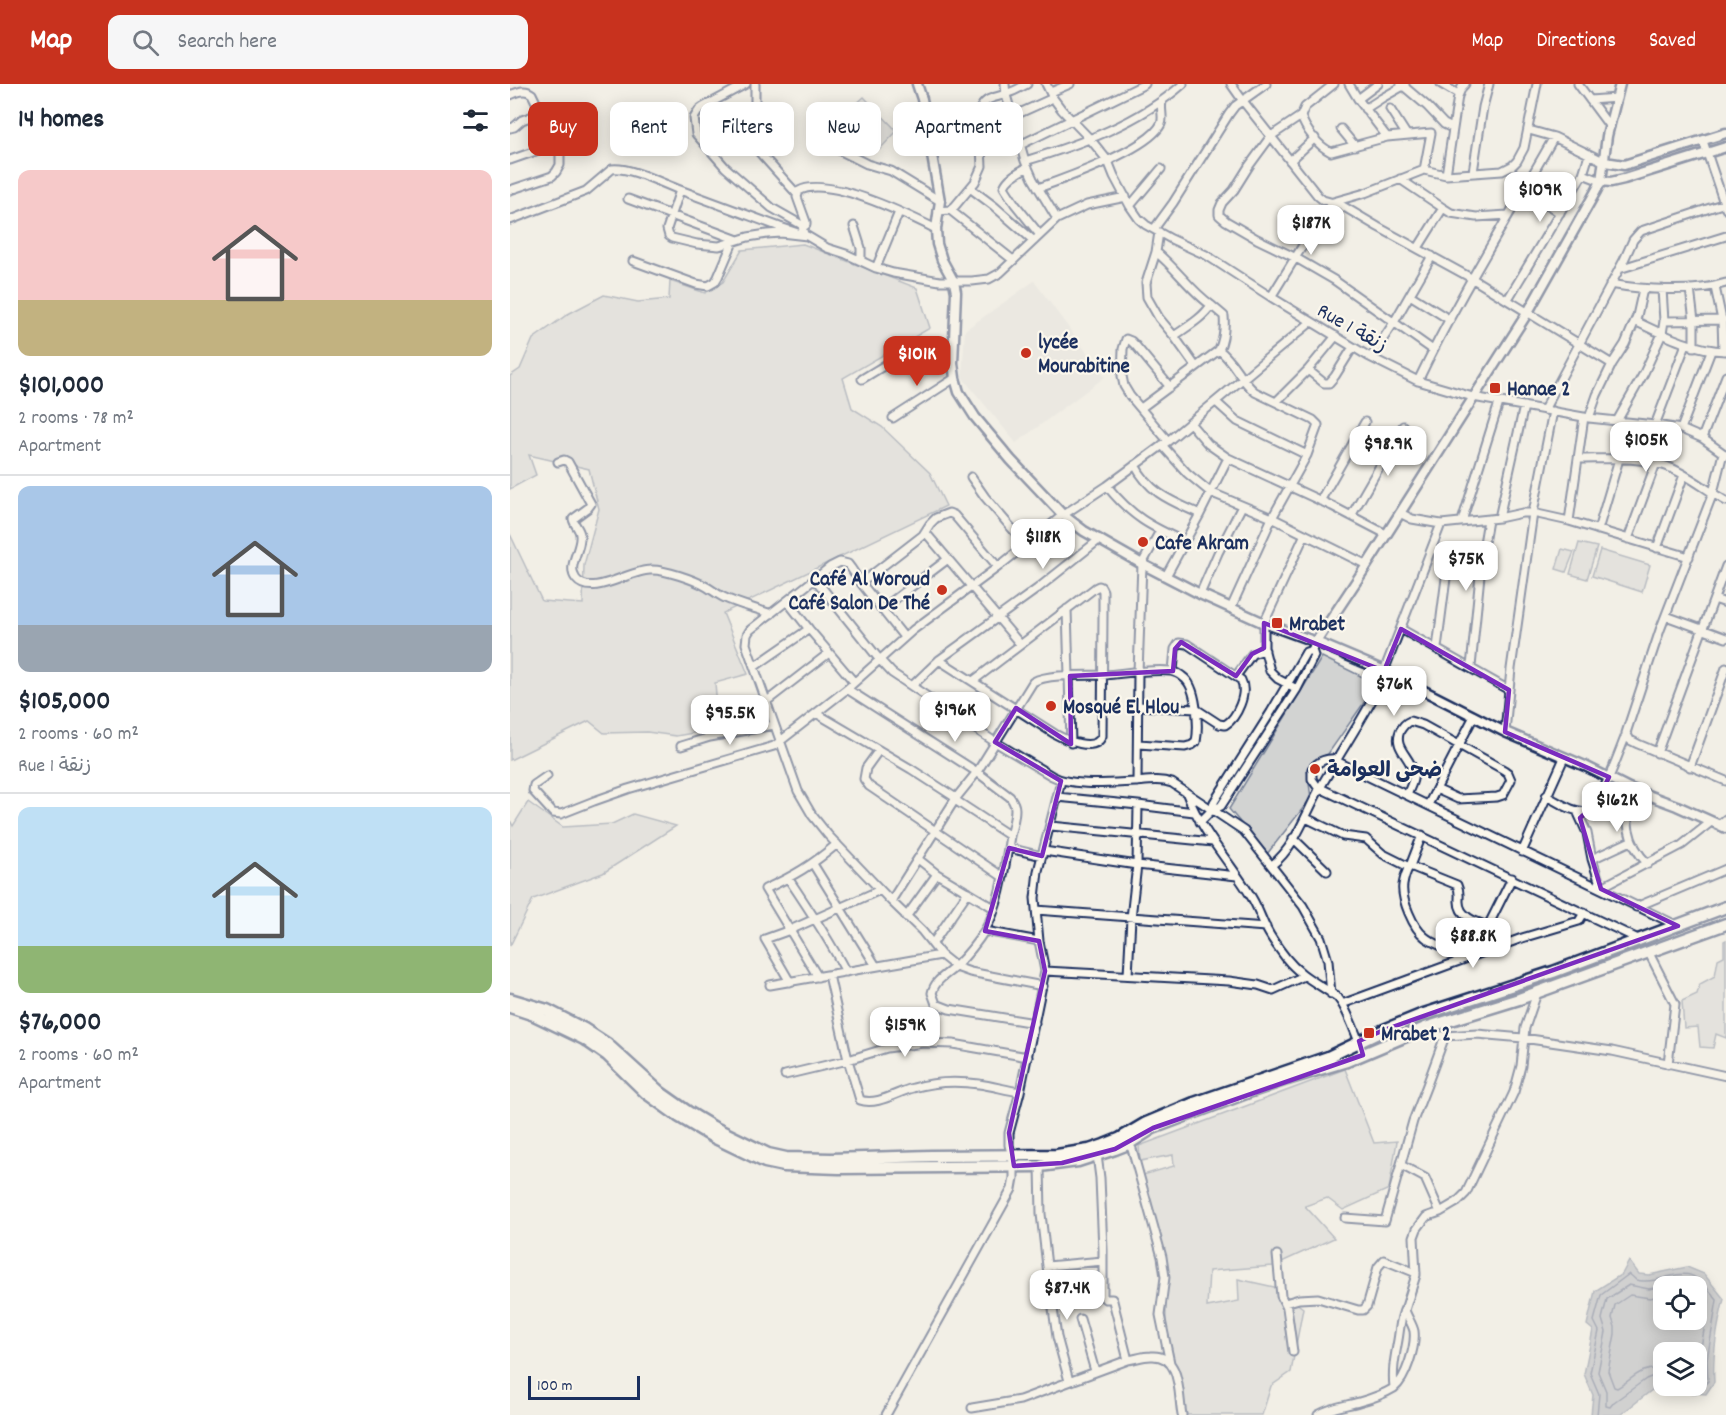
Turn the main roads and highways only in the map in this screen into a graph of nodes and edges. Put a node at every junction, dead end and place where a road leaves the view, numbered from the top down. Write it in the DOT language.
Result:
graph roads {
  1 [pos="1726,907"];
  2 [pos="1726,924"];
  3 [pos="510,999"];
  4 [pos="510,1007"];
  5 [pos="1013,1161"];
  1 -- 5 [label="main road"];
  2 -- 5 [label="main road"];
  3 -- 5 [label="main road"];
  4 -- 5 [label="main road"];
}
